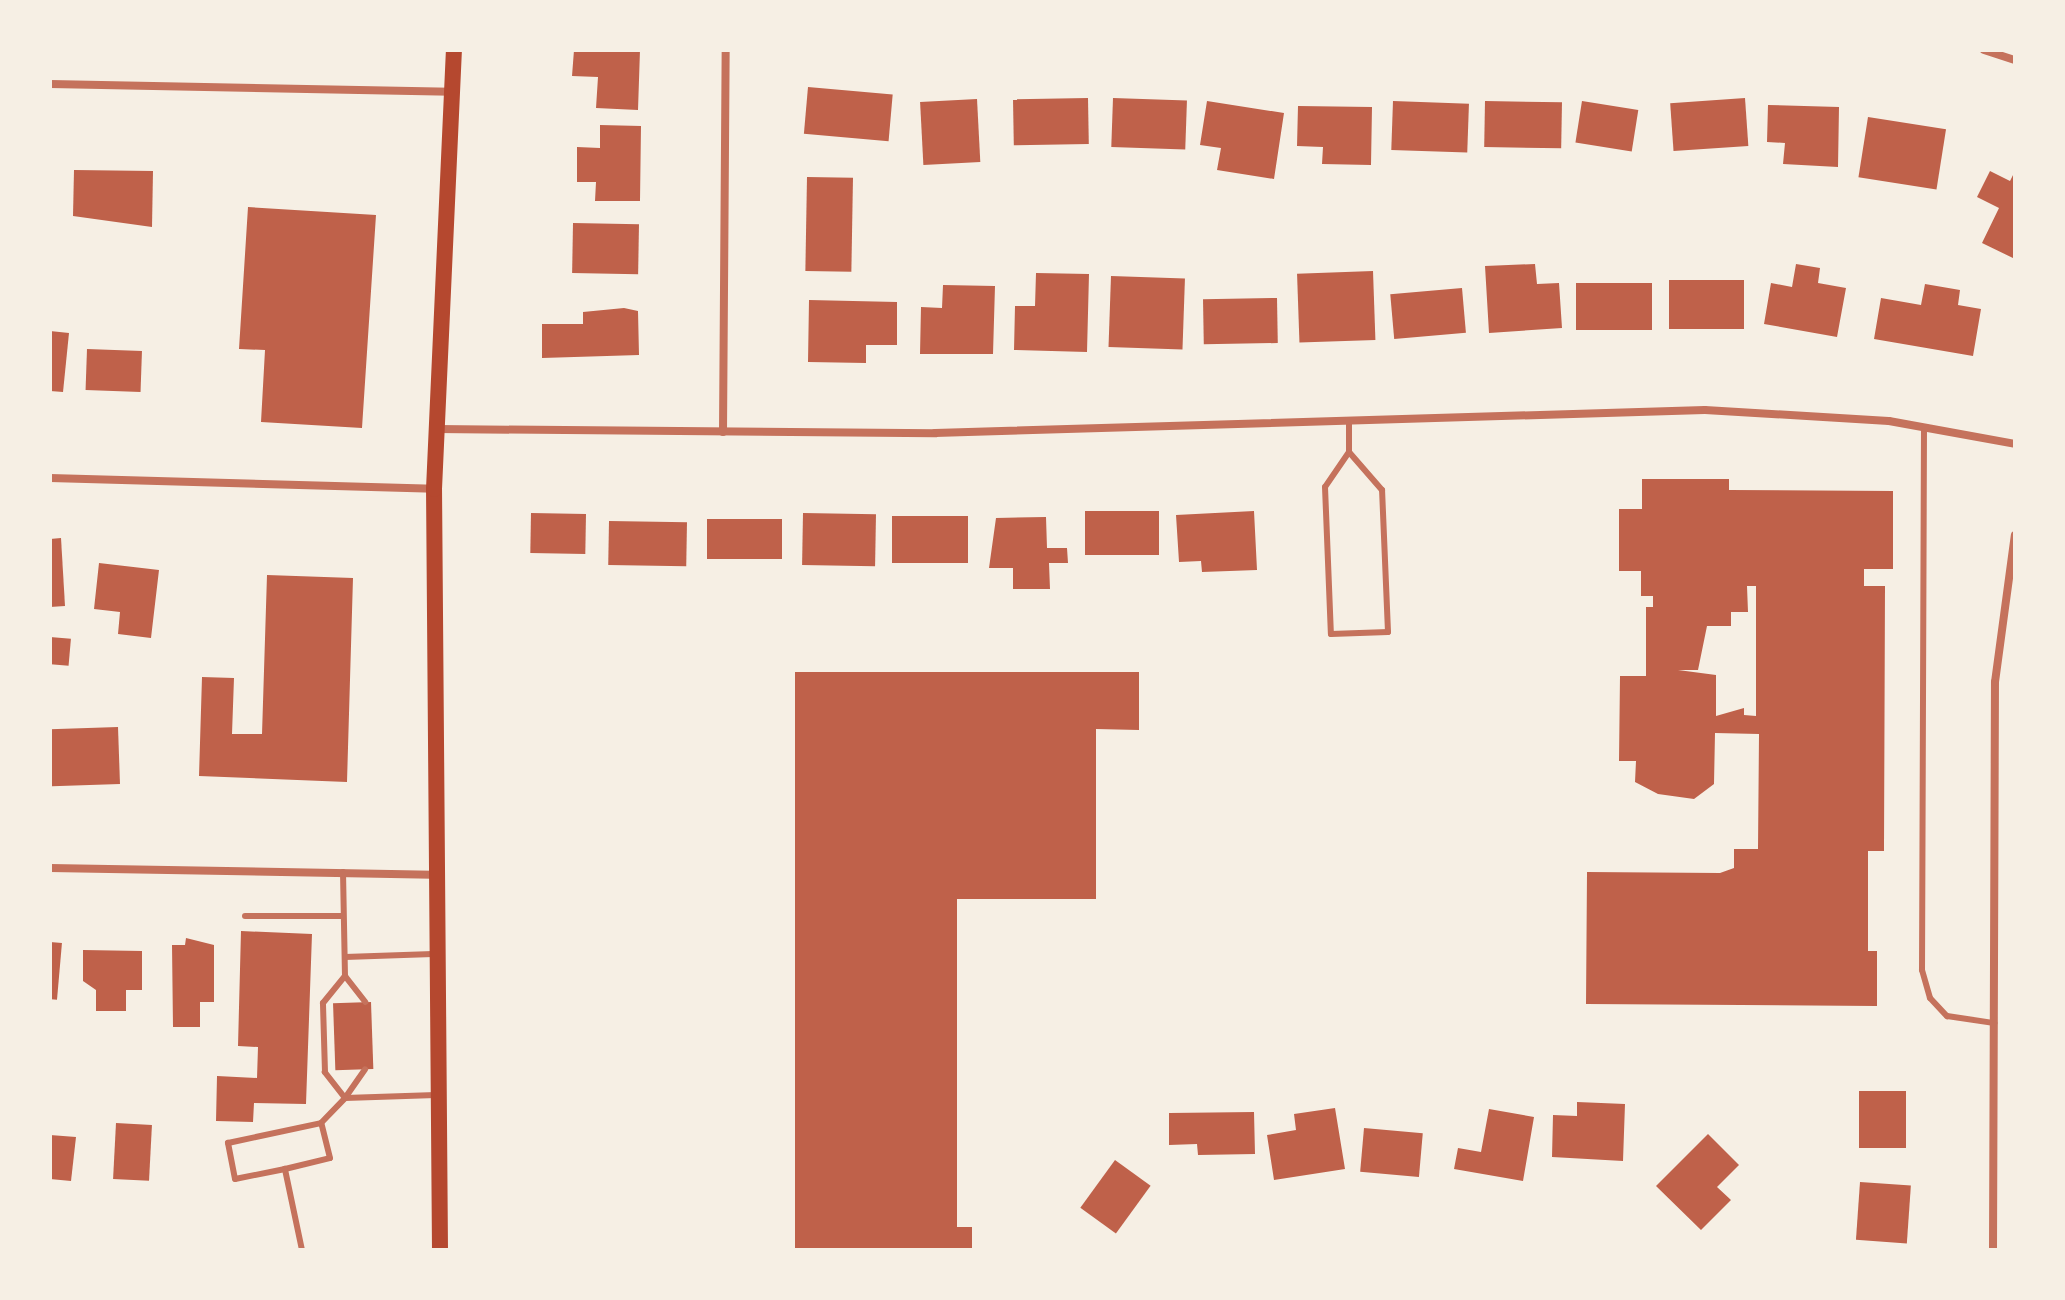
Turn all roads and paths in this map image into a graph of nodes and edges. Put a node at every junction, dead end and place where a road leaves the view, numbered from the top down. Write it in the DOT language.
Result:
graph roads {
  1 [pos="454,50"];
  2 [pos="726,50"];
  3 [pos="1984,50"];
  4 [pos="2015,60"];
  5 [pos="50,84"];
  6 [pos="452,92"];
  7 [pos="1349,422"];
  8 [pos="1924,427"];
  9 [pos="436,429"];
  10 [pos="723,432"];
  11 [pos="2015,444"];
  12 [pos="1349,452"];
  13 [pos="50,478"];
  14 [pos="434,489"];
  15 [pos="2015,535"];
  16 [pos="50,868"];
  17 [pos="343,872"];
  18 [pos="432,875"];
  19 [pos="245,916"];
  20 [pos="343,916"];
  21 [pos="433,954"];
  22 [pos="345,957"];
  23 [pos="345,976"];
  24 [pos="365,1002"];
  25 [pos="1994,1023"];
  26 [pos="365,1069"];
  27 [pos="436,1095"];
  28 [pos="345,1098"];
  29 [pos="321,1123"];
  30 [pos="285,1169"];
  31 [pos="302,1250"];
  32 [pos="440,1250"];
  33 [pos="1993,1250"];
  1 -- 6 [label="main road"];
  2 -- 10 [label="street"];
  3 -- 4 [label="street"];
  5 -- 6 [label="street"];
  6 -- 9 [label="main road"];
  7 -- 8 [label="street"];
  7 -- 10 [label="street"];
  7 -- 12 [label="lane"];
  8 -- 11 [label="street"];
  8 -- 25 [label="lane"];
  9 -- 10 [label="street"];
  9 -- 14 [label="main road"];
  12 -- 12 [label="lane"];
  13 -- 14 [label="street"];
  14 -- 18 [label="main road"];
  15 -- 25 [label="street"];
  16 -- 17 [label="street"];
  17 -- 18 [label="street"];
  17 -- 20 [label="lane"];
  18 -- 21 [label="main road"];
  19 -- 20 [label="lane"];
  20 -- 22 [label="lane"];
  21 -- 22 [label="lane"];
  21 -- 27 [label="main road"];
  22 -- 23 [label="lane"];
  23 -- 24 [label="lane"];
  23 -- 28 [label="lane"];
  25 -- 33 [label="street"];
  26 -- 28 [label="lane"];
  27 -- 28 [label="lane"];
  27 -- 32 [label="main road"];
  28 -- 29 [label="lane"];
  29 -- 30 [label="lane"];
  29 -- 30 [label="lane"];
  30 -- 31 [label="lane"];
}
